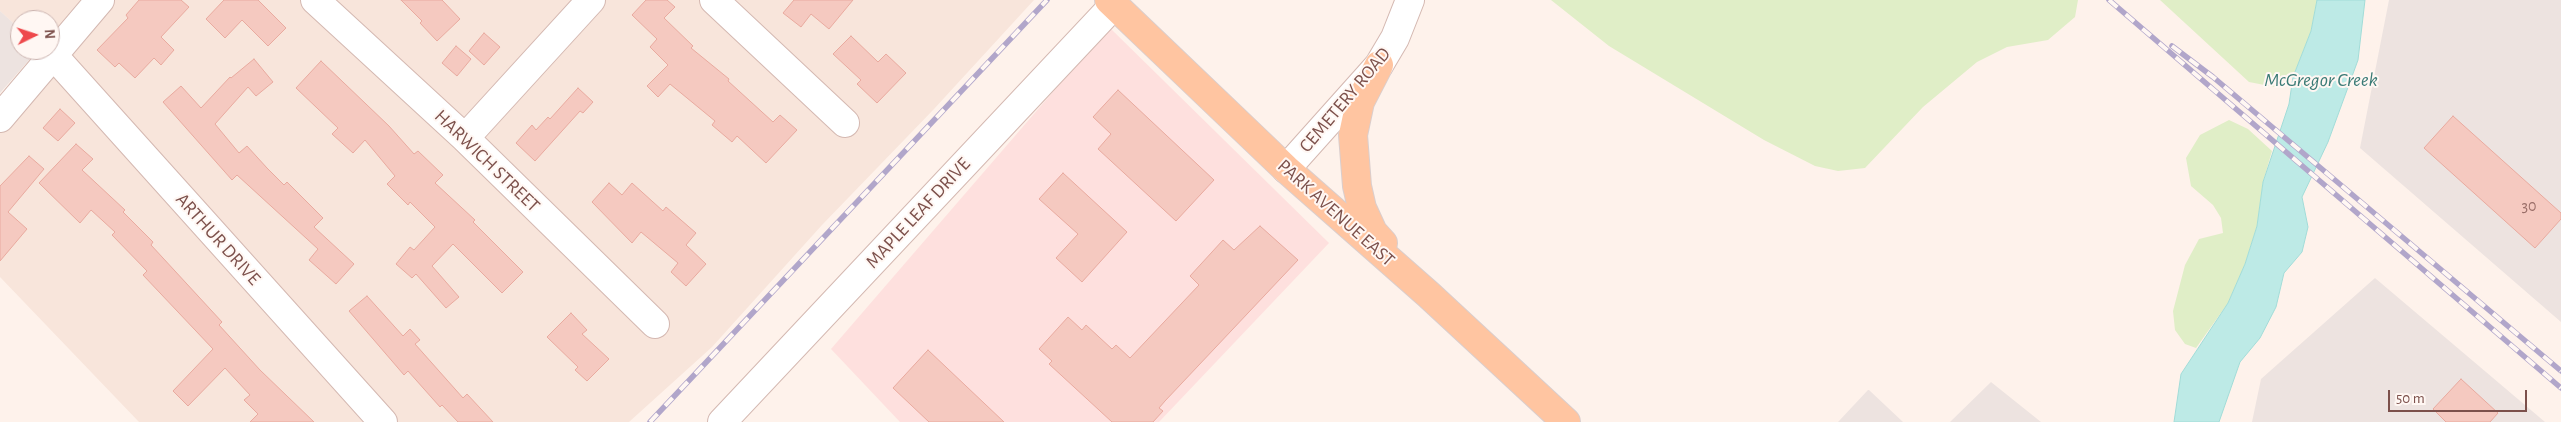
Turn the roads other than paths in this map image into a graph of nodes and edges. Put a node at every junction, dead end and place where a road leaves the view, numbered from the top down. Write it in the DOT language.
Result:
graph roads {
  1 [pos="100,0"];
  2 [pos="315,0"];
  3 [pos="591,0"];
  4 [pos="714,0"];
  5 [pos="1410,0"];
  6 [pos="1112,2"];
  7 [pos="60,47"];
  8 [pos="49,60"];
  9 [pos="57,60"];
  10 [pos="1379,65"];
  11 [pos="0,118"];
  12 [pos="845,123"];
  13 [pos="465,138"];
  14 [pos="1286,169"];
  15 [pos="1428,295"];
  16 [pos="655,324"];
  17 [pos="383,422"];
  18 [pos="722,422"];
  19 [pos="1566,422"];
  1 -- 7 [label="street"];
  2 -- 13 [label="street, HARWICH STREET"];
  3 -- 13 [label="street"];
  4 -- 12 [label="street"];
  5 -- 10 [label="street, CEMETERY ROAD"];
  6 -- 14 [label="main road, PARK AVENUE EAST"];
  6 -- 18 [label="street, MAPLE LEAF DRIVE"];
  8 -- 11 [label="street"];
  9 -- 17 [label="street, ARTHUR DRIVE"];
  10 -- 14 [label="street, CEMETERY ROAD"];
  10 -- 15 [label="main road"];
  13 -- 16 [label="street, HARWICH STREET"];
  14 -- 15 [label="main road, PARK AVENUE EAST"];
  15 -- 19 [label="main road, PARK AVENUE EAST"];
}
